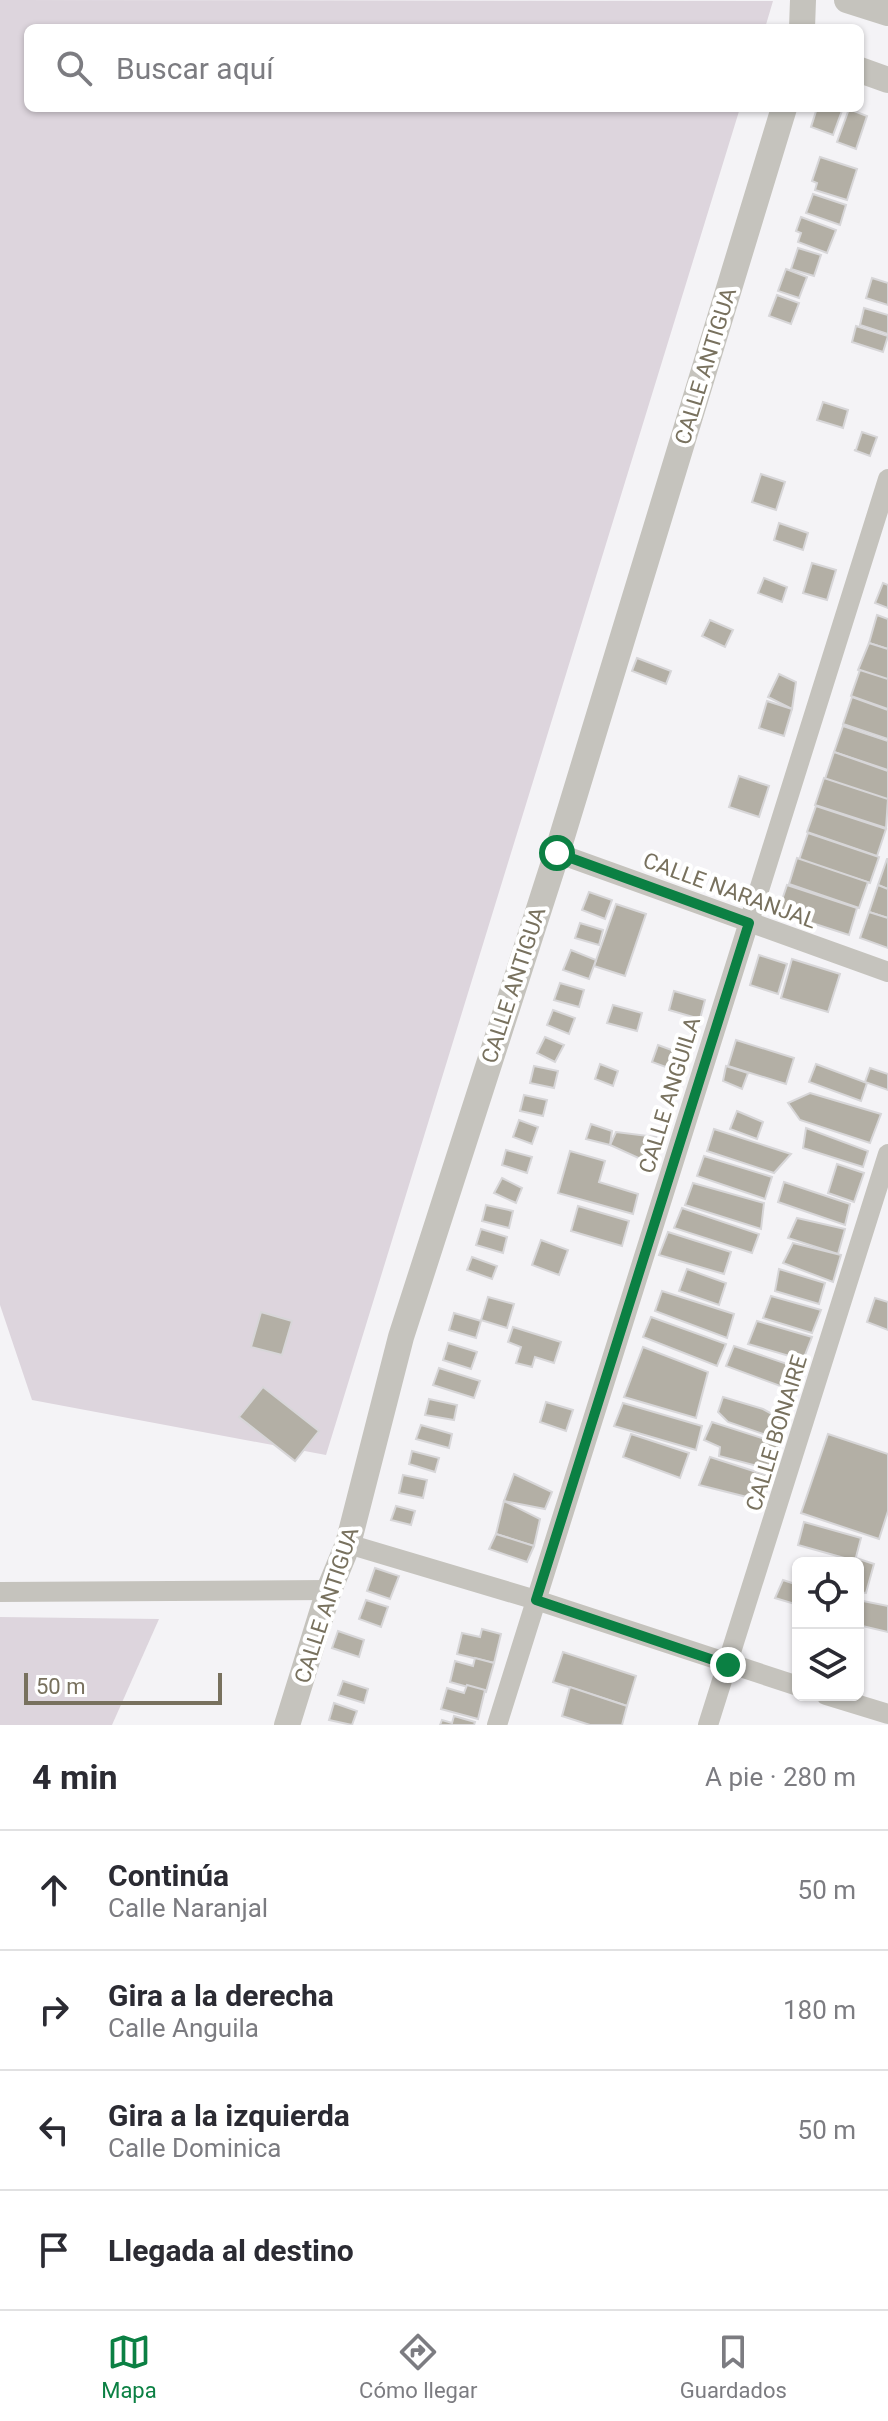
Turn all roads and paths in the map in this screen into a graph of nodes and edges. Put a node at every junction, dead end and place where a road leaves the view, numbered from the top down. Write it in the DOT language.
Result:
graph roads {
  1 [pos="803,0"];
  2 [pos="847,0"];
  3 [pos="888,13"];
  4 [pos="802,24"];
  5 [pos="864,71"];
  6 [pos="888,80"];
  7 [pos="783,112"];
  8 [pos="888,479"];
  9 [pos="557,853"];
  10 [pos="749,923"];
  11 [pos="888,972"];
  12 [pos="888,1154"];
  13 [pos="348,1544"];
  14 [pos="329,1590"];
  15 [pos="0,1592"];
  16 [pos="536,1600"];
  17 [pos="728,1665"];
  18 [pos="792,1684"];
  19 [pos="846,1701"];
  20 [pos="888,1714"];
  21 [pos="287,1725"];
  22 [pos="497,1725"];
  23 [pos="708,1725"];
  1 -- 4 [label="street"];
  2 -- 3 [label="street"];
  5 -- 6 [label="street"];
  7 -- 9 [label="street, CALLE ANTIGUA"];
  8 -- 10 [label="street, CALLE ANGUILA"];
  9 -- 10 [label="street, CALLE NARANJAL"];
  9 -- 13 [label="street, CALLE ANTIGUA"];
  10 -- 11 [label="street, CALLE NARANJAL"];
  10 -- 16 [label="street, CALLE ANGUILA"];
  12 -- 17 [label="street, CALLE BONAIRE"];
  13 -- 14 [label="street, CALLE ANTIGUA"];
  13 -- 16 [label="street"];
  14 -- 15 [label="street"];
  14 -- 21 [label="street, CALLE ANTIGUA"];
  16 -- 17 [label="street"];
  16 -- 22 [label="street, CALLE ANGUILA"];
  17 -- 18 [label="street"];
  17 -- 23 [label="street, CALLE BONAIRE"];
  19 -- 20 [label="street"];
}
